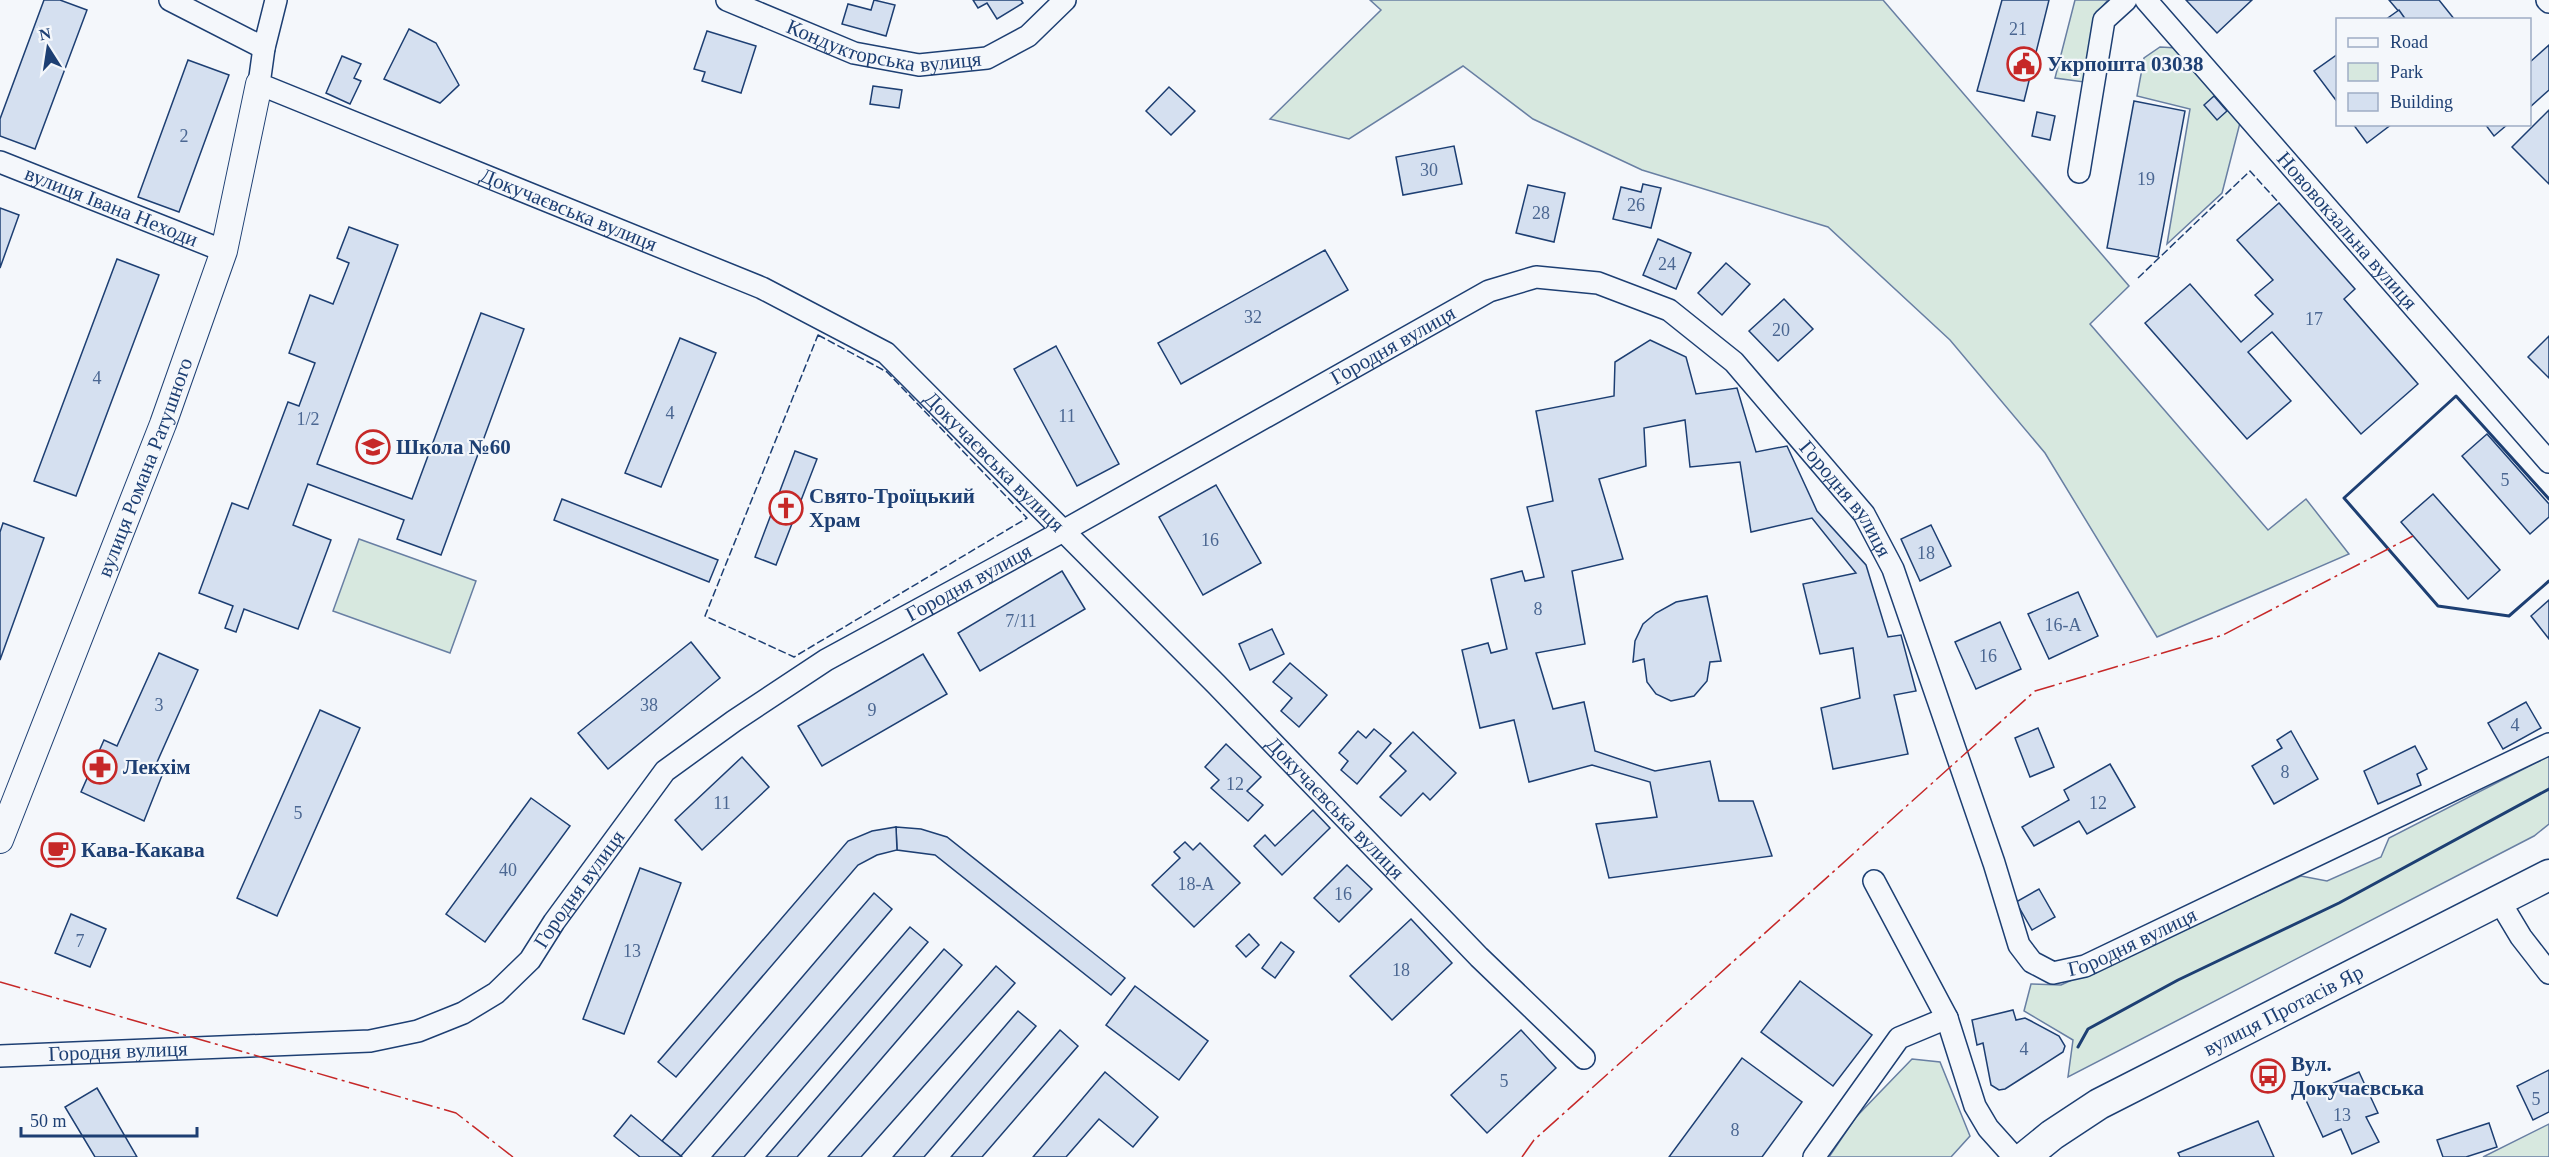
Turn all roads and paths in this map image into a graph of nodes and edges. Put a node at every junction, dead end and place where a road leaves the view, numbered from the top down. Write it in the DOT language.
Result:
graph roads {
  1 [pos="170,0"];
  2 [pos="276,0"];
  3 [pos="727,0"];
  4 [pos="1065,0"];
  5 [pos="2126,0"];
  6 [pos="2143,2"];
  7 [pos="264,48"];
  8 [pos="259,84"];
  9 [pos="0,162"];
  10 [pos="2079,172"];
  11 [pos="224,251"];
  12 [pos="2549,462"];
  13 [pos="1065,530"];
  14 [pos="2549,744"];
  15 [pos="0,840"];
  16 [pos="2549,875"];
  17 [pos="1874,881"];
  18 [pos="2500,902"];
  19 [pos="2549,973"];
  20 [pos="1947,1018"];
  21 [pos="0,1056"];
  22 [pos="1584,1058"];
  23 [pos="1814,1157"];
  24 [pos="2014,1157"];
  25 [pos="2025,1157"];
  1 -- 7 [label="street"];
  2 -- 7 [label="street"];
  3 -- 4 [label="street, Кондукторська вулиця"];
  5 -- 10 [label="street"];
  6 -- 12 [label="street, Нововокзальна вулиця"];
  7 -- 8 [label="street"];
  8 -- 11 [label="street, вулиця Романа Ратушного"];
  8 -- 13 [label="street, Докучаєвська вулиця"];
  9 -- 11 [label="street, вулиця Івана Неходи"];
  11 -- 15 [label="street, вулиця Романа Ратушного"];
  13 -- 14 [label="street, Городня вулиця"];
  13 -- 21 [label="street, Городня вулиця"];
  13 -- 22 [label="street, Докучаєвська вулиця"];
  16 -- 18 [label="main road, вулиця Протасів Яр"];
  17 -- 20 [label="street"];
  18 -- 19 [label="street"];
  18 -- 25 [label="main road, вулиця Протасів Яр"];
  20 -- 23 [label="street"];
  20 -- 24 [label="street"];
}
